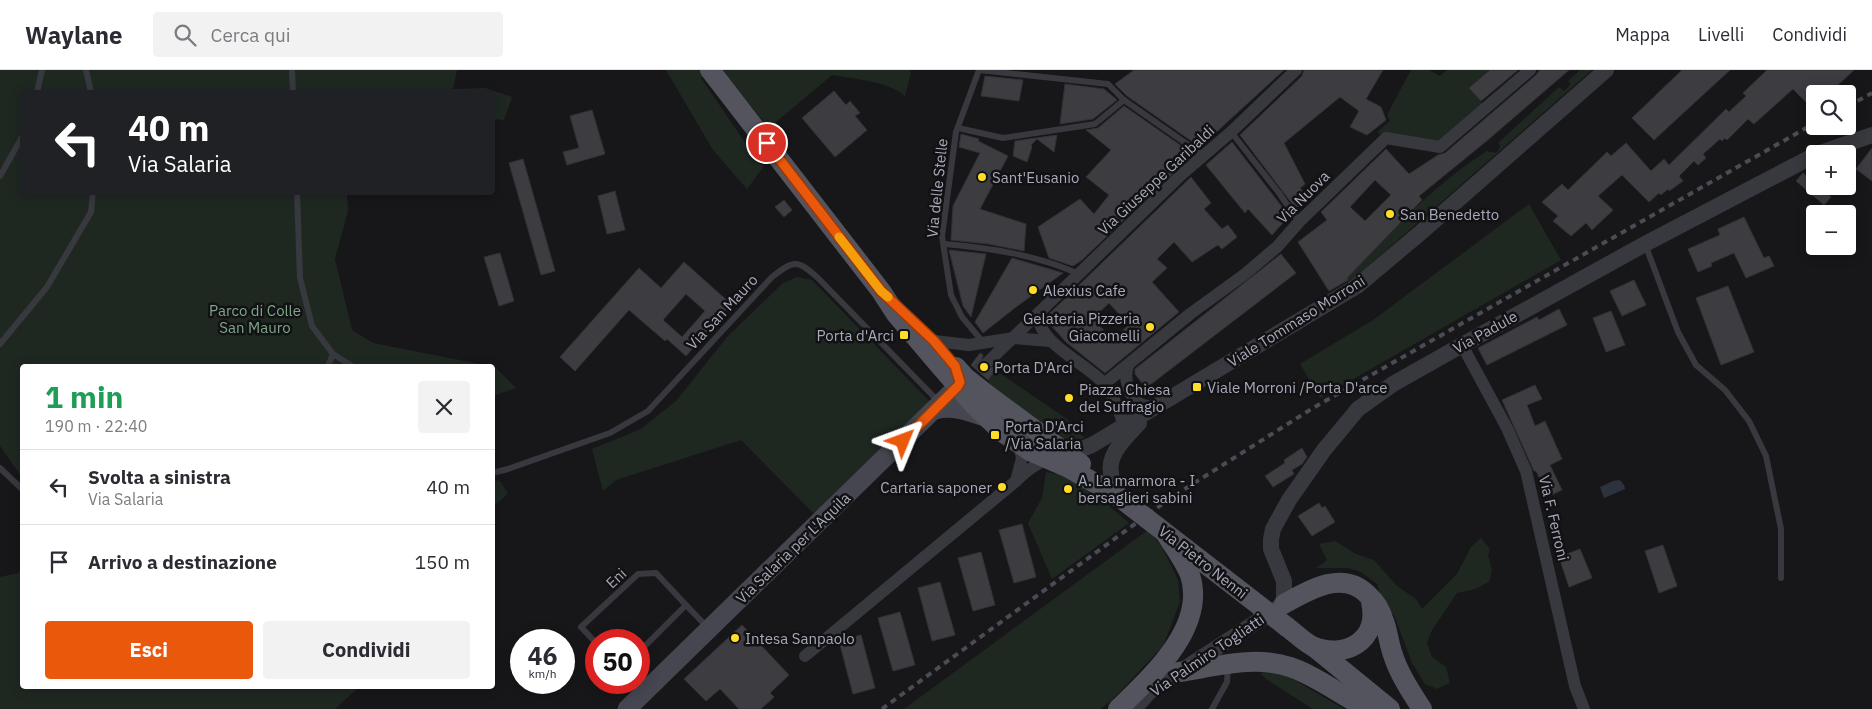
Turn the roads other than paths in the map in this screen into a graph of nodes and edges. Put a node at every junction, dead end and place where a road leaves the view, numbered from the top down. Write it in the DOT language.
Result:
graph roads {
  1 [pos="42,70"];
  2 [pos="86,70"];
  3 [pos="292,70"];
  4 [pos="710,70"];
  5 [pos="1296,70"];
  6 [pos="1530,70"];
  7 [pos="1606,70"];
  8 [pos="37,90"];
  9 [pos="91,90"];
  10 [pos="293,90"];
  11 [pos="1124,100"];
  12 [pos="958,128"];
  13 [pos="1232,132"];
  14 [pos="1872,135"];
  15 [pos="20,141"];
  16 [pos="1843,145"];
  17 [pos="1204,156"];
  18 [pos="1806,159"];
  19 [pos="0,176"];
  20 [pos="93,195"];
  21 [pos="297,195"];
  22 [pos="1300,222"];
  23 [pos="944,244"];
  24 [pos="1645,244"];
  25 [pos="1079,274"];
  26 [pos="881,291"];
  27 [pos="1039,314"];
  28 [pos="1014,338"];
  29 [pos="934,341"];
  30 [pos="1050,341"];
  31 [pos="982,342"];
  32 [pos="0,344"];
  33 [pos="1462,345"];
  34 [pos="333,354"];
  35 [pos="989,361"];
  36 [pos="329,364"];
  37 [pos="349,364"];
  38 [pos="1128,365"];
  39 [pos="964,375"];
  40 [pos="1104,384"];
  41 [pos="938,407"];
  42 [pos="1152,410"];
  43 [pos="988,418"];
  44 [pos="1124,427"];
  45 [pos="1090,446"];
  46 [pos="1024,448"];
  47 [pos="1056,455"];
  48 [pos="0,468"];
  49 [pos="495,472"];
  50 [pos="1091,472"];
  51 [pos="1016,481"];
  52 [pos="20,486"];
  53 [pos="1119,497"];
  54 [pos="1167,536"];
  55 [pos="1781,578"];
  56 [pos="1369,596"];
  57 [pos="1284,604"];
  58 [pos="686,605"];
  59 [pos="709,629"];
  60 [pos="585,631"];
  61 [pos="650,641"];
  62 [pos="1312,646"];
  63 [pos="805,656"];
  64 [pos="1228,664"];
  65 [pos="1179,672"];
  66 [pos="650,678"];
  67 [pos="1149,692"];
  68 [pos="635,694"];
  69 [pos="626,709"];
  70 [pos="1118,709"];
  71 [pos="1122,709"];
  72 [pos="1134,709"];
  73 [pos="1212,709"];
  74 [pos="1368,709"];
  75 [pos="1390,709"];
  76 [pos="1422,709"];
  77 [pos="1584,709"];
  1 -- 8 [label="lane"];
  2 -- 9 [label="lane"];
  3 -- 10 [label="lane"];
  4 -- 26 [label="main road"];
  5 -- 13 [label="street, Via Giuseppe Garibaldi"];
  6 -- 22 [label="street, Via Nuova"];
  7 -- 42 [label="street, Viale Tommaso Morroni"];
  11 -- 12 [label="lane"];
  11 -- 12 [label="lane, Via delle Stelle"];
  11 -- 17 [label="lane, Via delle Stelle"];
  12 -- 23 [label="lane, Via delle Stelle"];
  13 -- 17 [label="street, Via Giuseppe Garibaldi"];
  13 -- 22 [label="lane"];
  14 -- 16 [label="street, Via Padule"];
  15 -- 19 [label="lane"];
  17 -- 25 [label="street, Via Giuseppe Garibaldi"];
  18 -- 24 [label="street, Via Padule"];
  20 -- 32 [label="lane"];
  21 -- 34 [label="lane"];
  22 -- 38 [label="street, Via Nuova"];
  23 -- 25 [label="lane"];
  23 -- 31 [label="lane, Via delle Stelle"];
  24 -- 33 [label="street, Via Padule"];
  24 -- 55 [label="lane"];
  25 -- 27 [label="street, Via Giuseppe Garibaldi"];
  26 -- 29 [label="main road"];
  26 -- 39 [label="main road"];
  27 -- 28 [label="street, Via Giuseppe Garibaldi"];
  27 -- 30 [label="street"];
  28 -- 30 [label="street"];
  28 -- 31 [label="street"];
  28 -- 35 [label="street, Via Giuseppe Garibaldi"];
  29 -- 31 [label="street"];
  29 -- 39 [label="main road"];
  30 -- 40 [label="street"];
  33 -- 57 [label="street, Via Padule"];
  33 -- 77 [label="street, Via F. Ferroni"];
  34 -- 36 [label="lane"];
  34 -- 37 [label="lane"];
  38 -- 40 [label="street, Via Nuova"];
  38 -- 42 [label="street"];
  39 -- 41 [label="main road, Via Salaria per L'Aquila"];
  39 -- 43 [label="main road"];
  39 -- 47 [label="main road"];
  40 -- 44 [label="street"];
  41 -- 43 [label="main road"];
  41 -- 49 [label="lane, Via San Mauro"];
  41 -- 59 [label="main road, Via Salaria per L'Aquila"];
  42 -- 44 [label="street, Viale Tommaso Morroni"];
  42 -- 53 [label="street"];
  43 -- 46 [label="main road"];
  44 -- 45 [label="street, Viale Tommaso Morroni"];
  45 -- 47 [label="street, Viale Tommaso Morroni"];
  45 -- 50 [label="street"];
  46 -- 47 [label="main road"];
  46 -- 51 [label="street"];
  47 -- 50 [label="main road"];
  47 -- 51 [label="street"];
  47 -- 53 [label="main road"];
  48 -- 52 [label="lane"];
  50 -- 53 [label="main road"];
  51 -- 63 [label="street"];
  53 -- 54 [label="main road, Via Pietro Nenni, bridge"];
  54 -- 62 [label="main road, Via Pietro Nenni, bridge"];
  54 -- 70 [label="main road"];
  56 -- 57 [label="main road"];
  56 -- 62 [label="main road"];
  56 -- 76 [label="main road"];
  57 -- 65 [label="street, Via Palmiro Togliatti"];
  58 -- 59 [label="lane"];
  58 -- 60 [label="lane, Eni"];
  58 -- 61 [label="lane"];
  59 -- 66 [label="main road, Via Salaria per L'Aquila"];
  62 -- 75 [label="main road"];
  64 -- 65 [label="main road"];
  64 -- 73 [label="lane"];
  64 -- 74 [label="main road"];
  65 -- 67 [label="street, Via Palmiro Togliatti"];
  67 -- 71 [label="street"];
  67 -- 72 [label="street, Via Palmiro Togliatti"];
  68 -- 69 [label="main road, Via Salaria per L'Aquila"];
}
